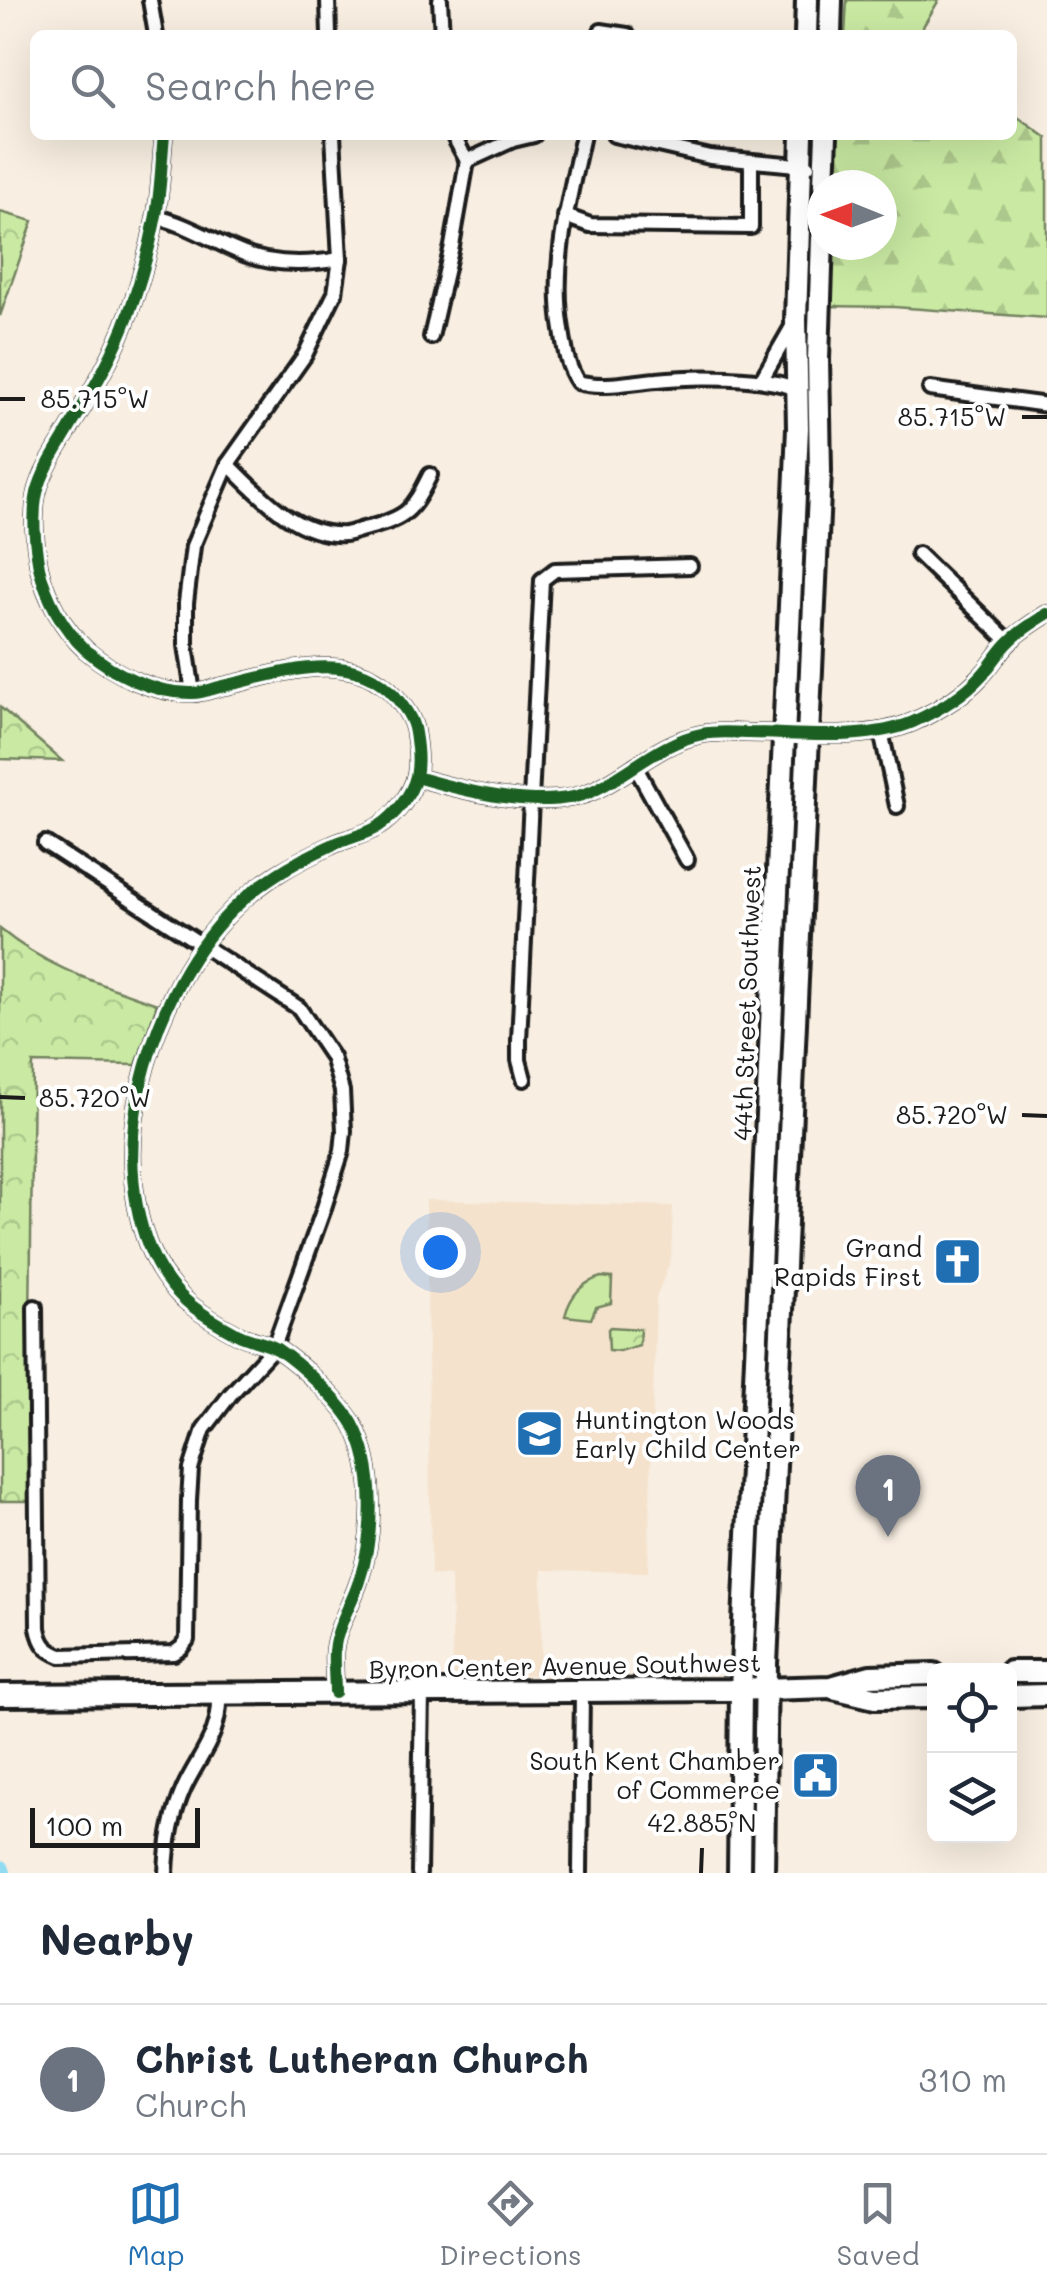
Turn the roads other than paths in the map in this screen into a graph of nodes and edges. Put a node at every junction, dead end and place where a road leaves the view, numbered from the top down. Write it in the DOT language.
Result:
graph roads {
  1 [pos="150,0"];
  2 [pos="328,0"];
  3 [pos="440,0"];
  4 [pos="807,0"];
  5 [pos="831,0"];
  6 [pos="155,30"];
  7 [pos="329,30"];
  8 [pos="442,30"];
  9 [pos="806,30"];
  10 [pos="830,30"];
  11 [pos="164,140"];
  12 [pos="333,140"];
  13 [pos="455,140"];
  14 [pos="513,140"];
  15 [pos="582,140"];
  16 [pos="636,140"];
  17 [pos="802,140"];
  18 [pos="826,140"];
  19 [pos="751,161"];
  20 [pos="467,162"];
  21 [pos="801,166"];
  22 [pos="811,170"];
  23 [pos="825,170"];
  24 [pos="566,216"];
  25 [pos="156,217"];
  26 [pos="340,259"];
  27 [pos="821,260"];
  28 [pos="796,320"];
  29 [pos="431,337"];
  30 [pos="762,379"];
  31 [pos="930,389"];
  32 [pos="798,390"];
  33 [pos="1047,405"];
  34 [pos="228,464"];
  35 [pos="430,475"];
  36 [pos="918,554"];
  37 [pos="690,566"];
  38 [pos="1047,614"];
  39 [pos="1008,642"];
  40 [pos="193,693"];
  41 [pos="881,730"];
  42 [pos="784,733"];
  43 [pos="810,734"];
  44 [pos="635,766"];
  45 [pos="416,776"];
  46 [pos="530,799"];
  47 [pos="897,806"];
  48 [pos="46,842"];
  49 [pos="688,860"];
  50 [pos="202,944"];
  51 [pos="772,1005"];
  52 [pos="794,1037"];
  53 [pos="524,1079"];
  54 [pos="35,1307"];
  55 [pos="274,1347"];
  56 [pos="1017,1672"];
  57 [pos="1047,1672"];
  58 [pos="927,1674"];
  59 [pos="831,1688"];
  60 [pos="766,1689"];
  61 [pos="741,1690"];
  62 [pos="582,1691"];
  63 [pos="422,1693"];
  64 [pos="219,1694"];
  65 [pos="335,1694"];
  66 [pos="0,1695"];
  67 [pos="1047,1695"];
  68 [pos="1017,1696"];
  69 [pos="927,1697"];
  70 [pos="166,1873"];
  71 [pos="419,1873"];
  72 [pos="580,1873"];
  73 [pos="739,1873"];
  74 [pos="762,1873"];
  1 -- 6 [label="street"];
  2 -- 7 [label="street"];
  3 -- 8 [label="street"];
  4 -- 9 [label="main road"];
  5 -- 10 [label="main road"];
  11 -- 25 [label="street"];
  12 -- 26 [label="street"];
  13 -- 20 [label="street"];
  14 -- 20 [label="street"];
  15 -- 24 [label="street"];
  16 -- 19 [label="street"];
  17 -- 21 [label="main road, 44th Street Southwest"];
  18 -- 23 [label="main road"];
  19 -- 21 [label="street"];
  19 -- 24 [label="street"];
  20 -- 29 [label="street"];
  21 -- 22 [label="street"];
  21 -- 28 [label="main road, 44th Street Southwest"];
  24 -- 30 [label="street"];
  25 -- 26 [label="street"];
  25 -- 40 [label="street"];
  26 -- 34 [label="street"];
  27 -- 43 [label="main road, 44th Street Southwest"];
  28 -- 30 [label="street"];
  28 -- 32 [label="main road, 44th Street Southwest"];
  30 -- 32 [label="street"];
  31 -- 33 [label="street"];
  32 -- 42 [label="main road, 44th Street Southwest"];
  34 -- 35 [label="street"];
  34 -- 40 [label="street"];
  36 -- 39 [label="street"];
  37 -- 46 [label="street"];
  38 -- 39 [label="street"];
  39 -- 41 [label="street"];
  40 -- 45 [label="street"];
  41 -- 43 [label="street"];
  41 -- 47 [label="street"];
  42 -- 43 [label="street"];
  42 -- 44 [label="street"];
  42 -- 51 [label="main road, 44th Street Southwest"];
  43 -- 52 [label="main road, 44th Street Southwest"];
  44 -- 46 [label="street"];
  44 -- 49 [label="street"];
  45 -- 46 [label="street"];
  45 -- 50 [label="street"];
  46 -- 53 [label="street"];
  48 -- 50 [label="street"];
  50 -- 55 [label="street"];
  50 -- 55 [label="street"];
  51 -- 52 [label="main road"];
  51 -- 61 [label="main road, 44th Street Southwest"];
  52 -- 60 [label="main road, 44th Street Southwest"];
  54 -- 55 [label="street"];
  55 -- 65 [label="street"];
  56 -- 57 [label="main road"];
  58 -- 59 [label="main road, Byron Center Avenue Southwest"];
  59 -- 60 [label="main road, Byron Center Avenue Southwest"];
  59 -- 69 [label="main road, Byron Center Avenue Southwest"];
  60 -- 61 [label="main road, Byron Center Avenue Southwest"];
  60 -- 74 [label="main road, 44th Street Southwest"];
  61 -- 62 [label="main road, Byron Center Avenue Southwest"];
  61 -- 73 [label="main road, 44th Street Southwest"];
  62 -- 63 [label="main road, Byron Center Avenue Southwest"];
  62 -- 72 [label="street"];
  63 -- 65 [label="main road, Byron Center Avenue Southwest"];
  63 -- 71 [label="street"];
  64 -- 65 [label="main road, Byron Center Avenue Southwest"];
  64 -- 66 [label="main road, Byron Center Avenue Southwest"];
  64 -- 70 [label="street"];
  67 -- 68 [label="main road"];
}
